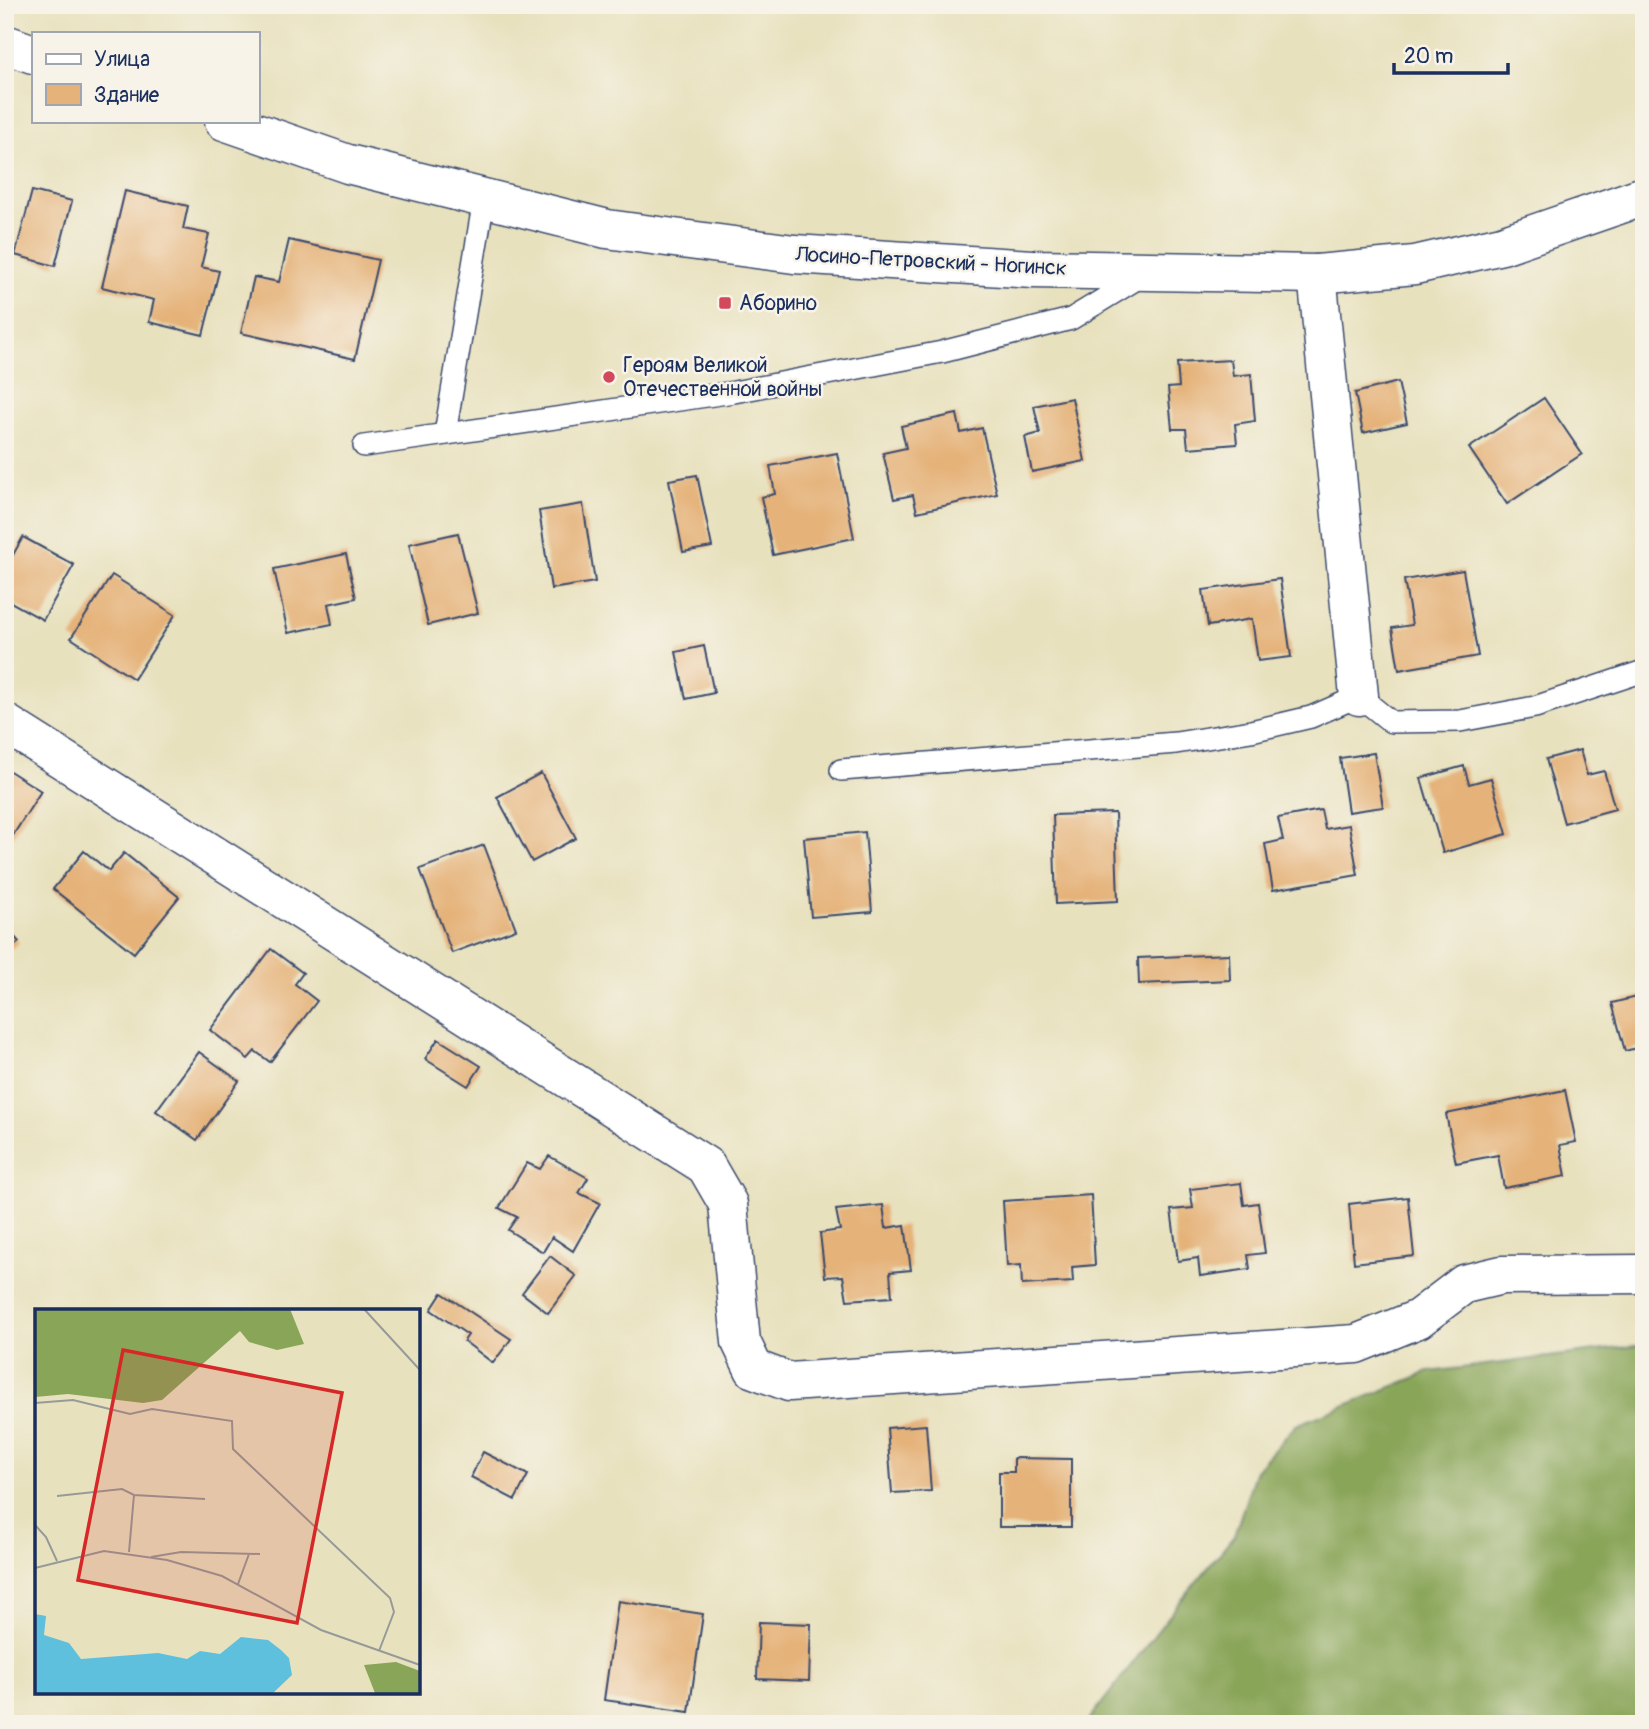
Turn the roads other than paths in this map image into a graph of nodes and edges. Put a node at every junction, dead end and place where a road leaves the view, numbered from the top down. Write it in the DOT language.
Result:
graph roads {
  1 [pos="5,44"];
  2 [pos="32,54"];
  3 [pos="227,122"];
  4 [pos="1644,196"];
  5 [pos="484,199"];
  6 [pos="1149,271"];
  7 [pos="1317,274"];
  8 [pos="445,434"];
  9 [pos="365,446"];
  10 [pos="1644,671"];
  11 [pos="1359,696"];
  12 [pos="5,723"];
  13 [pos="841,770"];
  14 [pos="1644,1274"];
  1 -- 2 [label="street"];
  3 -- 5 [label="street, Лосино-Петровский - Ногинск"];
  4 -- 7 [label="street, Лосино-Петровский - Ногинск"];
  5 -- 6 [label="street, Лосино-Петровский - Ногинск"];
  5 -- 8 [label="lane"];
  6 -- 7 [label="street, Лосино-Петровский - Ногинск"];
  6 -- 8 [label="lane"];
  7 -- 11 [label="street"];
  8 -- 9 [label="lane"];
  10 -- 11 [label="lane"];
  11 -- 13 [label="lane"];
  12 -- 14 [label="street"];
}
